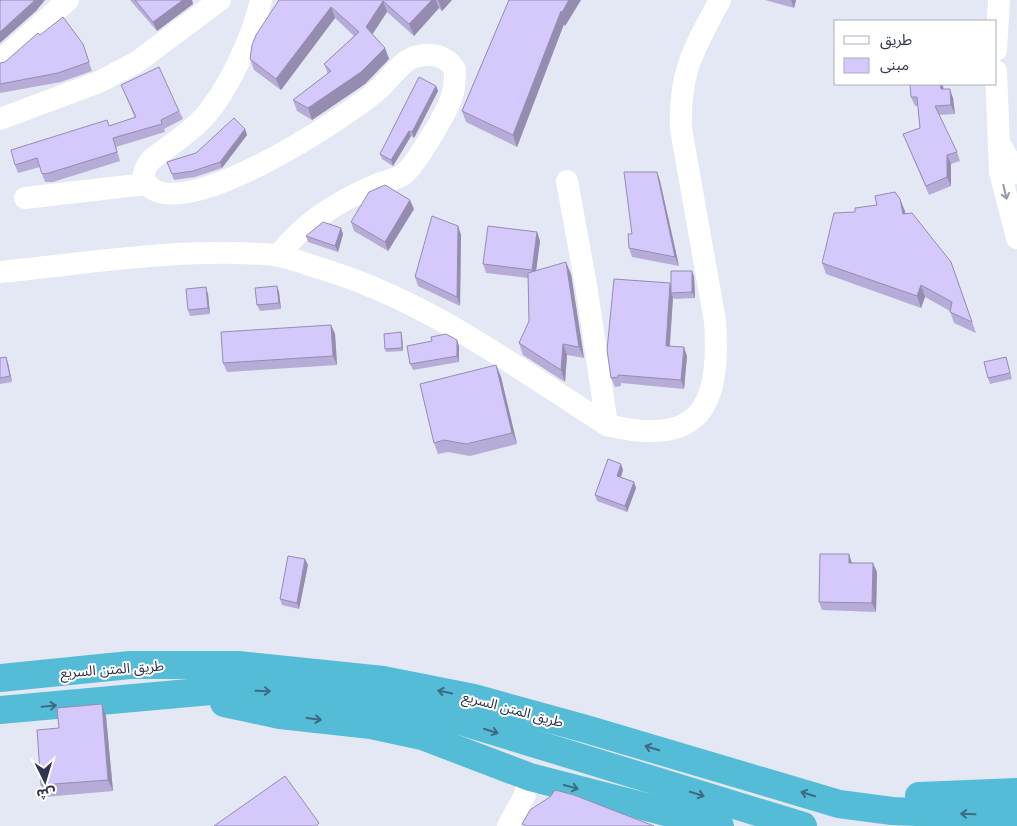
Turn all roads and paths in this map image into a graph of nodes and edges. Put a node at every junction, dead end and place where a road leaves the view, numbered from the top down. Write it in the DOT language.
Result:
graph roads {
  1 [pos="68,0"];
  2 [pos="220,0"];
  3 [pos="261,0"];
  4 [pos="720,0"];
  5 [pos="999,0"];
  6 [pos="997,33"];
  7 [pos="0,60"];
  8 [pos="997,85"];
  9 [pos="0,119"];
  10 [pos="1000,145"];
  11 [pos="1017,173"];
  12 [pos="567,181"];
  13 [pos="146,184"];
  14 [pos="24,198"];
  15 [pos="1017,238"];
  16 [pos="278,256"];
  17 [pos="0,272"];
  18 [pos="607,425"];
  19 [pos="0,678"];
  20 [pos="180,694"];
  21 [pos="0,710"];
  22 [pos="530,777"];
  23 [pos="1017,792"];
  24 [pos="877,809"];
  25 [pos="1017,816"];
  26 [pos="508,826"];
  27 [pos="720,826"];
  28 [pos="803,826"];
  1 -- 7 [label="street"];
  2 -- 9 [label="street"];
  3 -- 13 [label="street"];
  4 -- 18 [label="street"];
  5 -- 6 [label="street"];
  8 -- 10 [label="street"];
  10 -- 11 [label="street"];
  10 -- 15 [label="street, one-way"];
  12 -- 18 [label="street"];
  13 -- 14 [label="street"];
  13 -- 16 [label="street"];
  16 -- 17 [label="street"];
  16 -- 18 [label="street"];
  24 -- 19 [label="highway, طريق المتن السريع, one-way"];
  21 -- 20 [label="highway, طريق المتن السريع, one-way"];
  20 -- 22 [label="highway, one-way"];
  20 -- 28 [label="highway, طريق المتن السريع, one-way"];
  22 -- 26 [label="street"];
  22 -- 27 [label="highway, one-way"];
  23 -- 24 [label="highway"];
  25 -- 24 [label="highway, طريق المتن السريع, one-way"];
}
